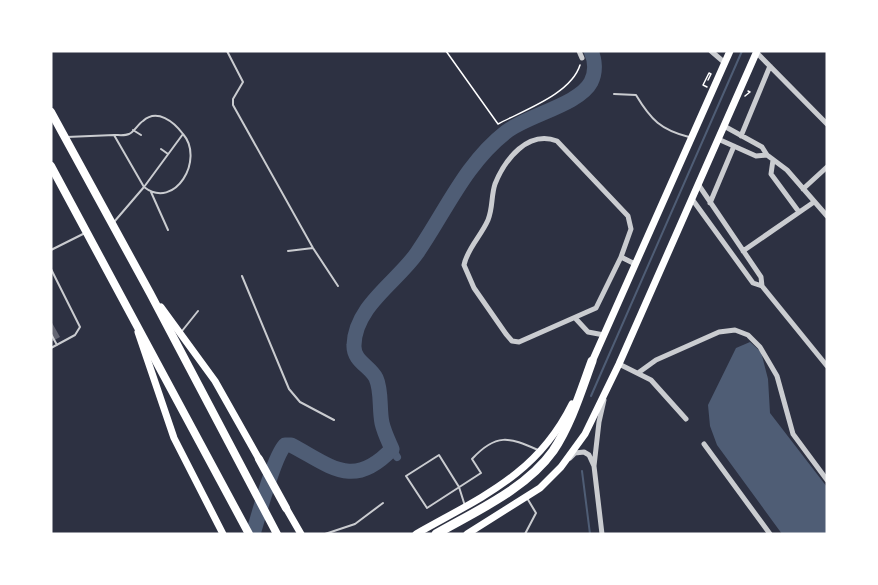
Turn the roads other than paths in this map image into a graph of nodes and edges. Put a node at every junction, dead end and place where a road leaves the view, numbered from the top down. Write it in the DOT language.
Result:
graph roads {
  1 [pos="227,51"];
  2 [pos="579,51"];
  3 [pos="711,51"];
  4 [pos="730,51"];
  5 [pos="756,51"];
  6 [pos="582,58"];
  7 [pos="725,63"];
  8 [pos="770,66"];
  9 [pos="615,94"];
  10 [pos="51,112"];
  11 [pos="827,124"];
  12 [pos="724,126"];
  13 [pos="134,130"];
  14 [pos="183,134"];
  15 [pos="114,135"];
  16 [pos="141,135"];
  17 [pos="741,136"];
  18 [pos="64,137"];
  19 [pos="692,138"];
  20 [pos="718,139"];
  21 [pos="734,146"];
  22 [pos="161,149"];
  23 [pos="168,154"];
  24 [pos="767,155"];
  25 [pos="773,160"];
  26 [pos="51,166"];
  27 [pos="827,167"];
  28 [pos="698,184"];
  29 [pos="144,187"];
  30 [pos="803,189"];
  31 [pos="151,192"];
  32 [pos="692,199"];
  33 [pos="814,201"];
  34 [pos="710,203"];
  35 [pos="799,212"];
  36 [pos="827,216"];
  37 [pos="111,226"];
  38 [pos="168,230"];
  39 [pos="87,232"];
  40 [pos="313,248"];
  41 [pos="51,250"];
  42 [pos="288,251"];
  43 [pos="743,251"];
  44 [pos="621,257"];
  45 [pos="635,264"];
  46 [pos="51,269"];
  47 [pos="242,276"];
  48 [pos="338,286"];
  49 [pos="762,286"];
  50 [pos="150,293"];
  51 [pos="129,309"];
  52 [pos="198,311"];
  53 [pos="576,319"];
  54 [pos="180,333"];
  55 [pos="51,334"];
  56 [pos="604,335"];
  57 [pos="57,345"];
  58 [pos="51,348"];
  59 [pos="592,361"];
  60 [pos="619,364"];
  61 [pos="827,366"];
  62 [pos="638,373"];
  63 [pos="605,395"];
  64 [pos="686,419"];
  65 [pos="334,420"];
  66 [pos="704,444"];
  67 [pos="542,452"];
  68 [pos="259,459"];
  69 [pos="594,466"];
  70 [pos="561,467"];
  71 [pos="827,480"];
  72 [pos="459,487"];
  73 [pos="527,498"];
  74 [pos="383,503"];
  75 [pos="465,506"];
  76 [pos="286,508"];
  77 [pos="248,530"];
  78 [pos="276,533"];
  79 [pos="223,534"];
  80 [pos="301,534"];
  81 [pos="325,534"];
  82 [pos="418,534"];
  83 [pos="436,534"];
  84 [pos="467,534"];
  85 [pos="525,534"];
  86 [pos="602,534"];
  87 [pos="770,534"];
  1 -- 40 [label="lane"];
  2 -- 6 [label="street"];
  3 -- 7 [label="street"];
  4 -- 7 [label="main road"];
  5 -- 8 [label="street"];
  5 -- 12 [label="main road"];
  7 -- 19 [label="main road"];
  8 -- 11 [label="street"];
  8 -- 17 [label="street"];
  9 -- 19 [label="lane"];
  10 -- 18 [label="highway"];
  12 -- 17 [label="street"];
  12 -- 20 [label="main road"];
  13 -- 14 [label="lane"];
  13 -- 15 [label="lane"];
  13 -- 16 [label="lane"];
  14 -- 23 [label="lane"];
  14 -- 31 [label="lane"];
  15 -- 18 [label="lane"];
  15 -- 29 [label="lane"];
  17 -- 24 [label="street"];
  18 -- 37 [label="highway"];
  19 -- 45 [label="main road"];
  20 -- 21 [label="street"];
  20 -- 28 [label="main road"];
  21 -- 24 [label="street"];
  21 -- 34 [label="street"];
  22 -- 23 [label="lane"];
  23 -- 29 [label="lane"];
  24 -- 25 [label="street"];
  25 -- 30 [label="street"];
  25 -- 35 [label="street"];
  26 -- 39 [label="highway"];
  27 -- 30 [label="street"];
  28 -- 32 [label="main road"];
  28 -- 34 [label="street"];
  29 -- 31 [label="lane"];
  29 -- 37 [label="lane"];
  30 -- 33 [label="street"];
  31 -- 38 [label="lane"];
  32 -- 49 [label="street"];
  32 -- 60 [label="main road"];
  33 -- 35 [label="street"];
  33 -- 36 [label="street"];
  34 -- 43 [label="street"];
  35 -- 43 [label="street"];
  37 -- 50 [label="highway"];
  39 -- 41 [label="lane"];
  39 -- 51 [label="highway"];
  40 -- 42 [label="lane"];
  40 -- 48 [label="lane"];
  43 -- 49 [label="street"];
  44 -- 45 [label="street"];
  44 -- 53 [label="street"];
  44 -- 53 [label="street"];
  45 -- 56 [label="main road"];
  46 -- 57 [label="lane"];
  47 -- 65 [label="lane"];
  49 -- 61 [label="street"];
  50 -- 54 [label="main road"];
  50 -- 78 [label="highway"];
  51 -- 77 [label="highway"];
  51 -- 79 [label="main road"];
  52 -- 54 [label="lane"];
  53 -- 56 [label="street"];
  54 -- 68 [label="main road"];
  55 -- 57 [label="lane"];
  56 -- 59 [label="main road"];
  57 -- 58 [label="lane"];
  59 -- 67 [label="main road"];
  59 -- 83 [label="highway"];
  60 -- 62 [label="street"];
  60 -- 63 [label="main road"];
  62 -- 64 [label="street"];
  62 -- 71 [label="street"];
  63 -- 69 [label="street"];
  63 -- 70 [label="main road"];
  66 -- 87 [label="street"];
  67 -- 72 [label="lane"];
  67 -- 75 [label="main road"];
  68 -- 76 [label="highway"];
  69 -- 70 [label="street"];
  69 -- 86 [label="street"];
  70 -- 73 [label="main road"];
  72 -- 72 [label="lane"];
  72 -- 75 [label="lane"];
  73 -- 84 [label="main road"];
  73 -- 85 [label="lane"];
  74 -- 81 [label="lane"];
  75 -- 82 [label="main road"];
  76 -- 80 [label="main road"];
}
